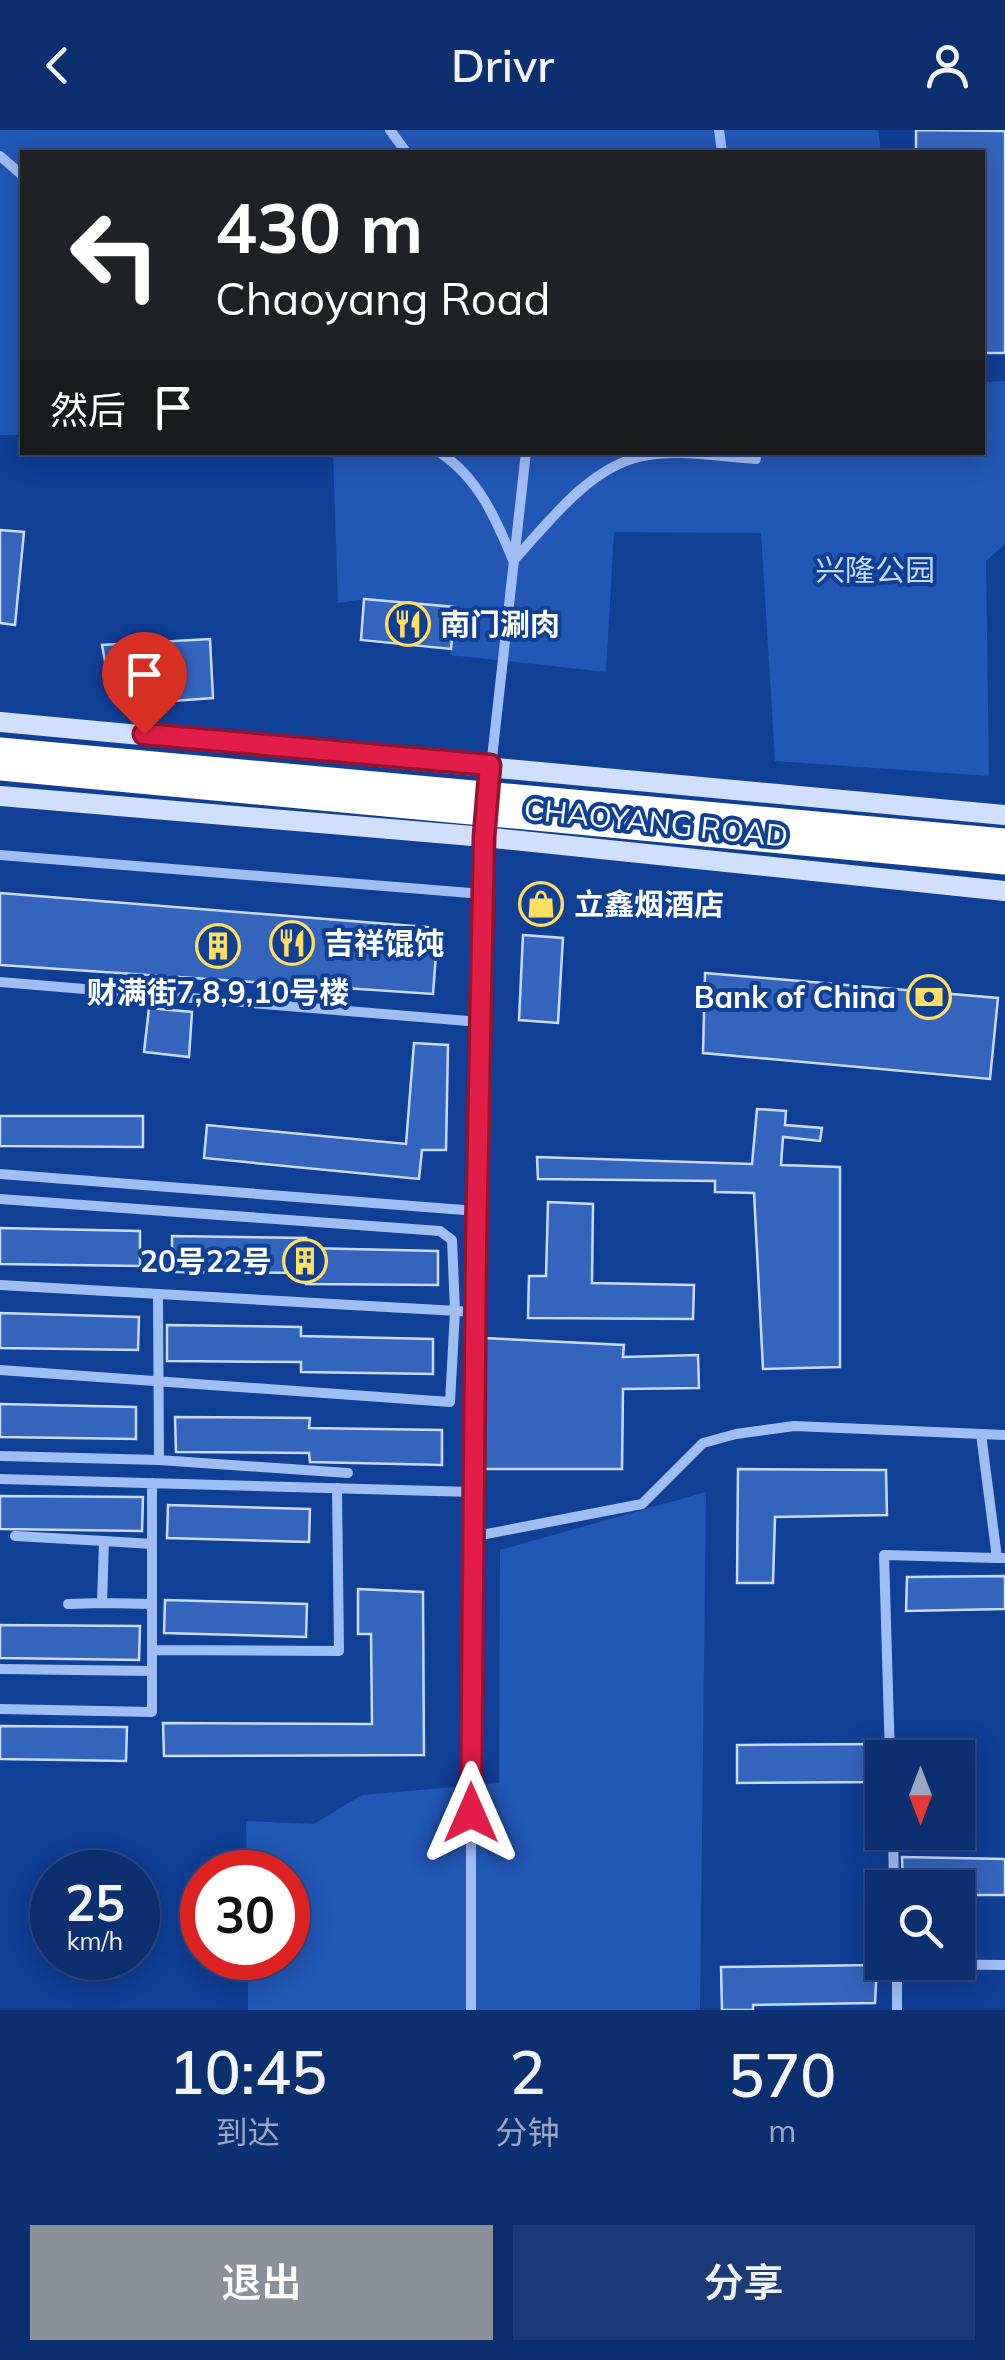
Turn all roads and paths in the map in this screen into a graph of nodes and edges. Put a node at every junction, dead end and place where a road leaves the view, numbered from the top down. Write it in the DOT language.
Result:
graph roads {
  1 [pos="0,156"];
  2 [pos="20,173"];
  3 [pos="444,455"];
  4 [pos="526,455"];
  5 [pos="655,455"];
  6 [pos="682,455"];
  7 [pos="755,455"];
  8 [pos="514,560"];
  9 [pos="0,722"];
  10 [pos="0,750"];
  11 [pos="490,765"];
  12 [pos="0,768"];
  13 [pos="0,796"];
  14 [pos="486,814"];
  15 [pos="1005,815"];
  16 [pos="1005,840"];
  17 [pos="0,854"];
  18 [pos="1005,862"];
  19 [pos="1005,892"];
  20 [pos="483,894"];
  21 [pos="0,982"];
  22 [pos="480,1022"];
  23 [pos="0,1174"];
  24 [pos="0,1200"];
  25 [pos="477,1211"];
  26 [pos="0,1285"];
  27 [pos="158,1294"];
  28 [pos="455,1311"];
  29 [pos="475,1312"];
  30 [pos="0,1370"];
  31 [pos="158,1382"];
  32 [pos="981,1434"];
  33 [pos="1005,1436"];
  34 [pos="0,1456"];
  35 [pos="159,1460"];
  36 [pos="348,1473"];
  37 [pos="0,1478"];
  38 [pos="152,1483"];
  39 [pos="337,1488"];
  40 [pos="472,1492"];
  41 [pos="15,1536"];
  42 [pos="471,1537"];
  43 [pos="104,1541"];
  44 [pos="152,1544"];
  45 [pos="1001,1558"];
  46 [pos="102,1603"];
  47 [pos="68,1604"];
  48 [pos="152,1604"];
  49 [pos="152,1650"];
  50 [pos="0,1669"];
  51 [pos="152,1670"];
  52 [pos="0,1709"];
  53 [pos="889,1740"];
  54 [pos="975,1964"];
  55 [pos="1005,1965"];
  56 [pos="897,1980"];
  57 [pos="470,2010"];
  58 [pos="897,2010"];
  1 -- 2 [label="street"];
  3 -- 8 [label="street"];
  4 -- 8 [label="street"];
  5 -- 8 [label="street"];
  6 -- 7 [label="street"];
  8 -- 11 [label="street"];
  9 -- 11 [label="street, CHAOYANG ROAD"];
  10 -- 14 [label="highway, CHAOYANG ROAD"];
  11 -- 14 [label="street"];
  11 -- 15 [label="street, CHAOYANG ROAD"];
  12 -- 14 [label="highway, CHAOYANG ROAD"];
  13 -- 14 [label="street, CHAOYANG ROAD"];
  14 -- 16 [label="highway, CHAOYANG ROAD"];
  14 -- 18 [label="highway, CHAOYANG ROAD"];
  14 -- 19 [label="street, CHAOYANG ROAD"];
  14 -- 20 [label="street"];
  17 -- 20 [label="street"];
  20 -- 22 [label="street"];
  21 -- 22 [label="street"];
  22 -- 25 [label="street"];
  23 -- 25 [label="street"];
  24 -- 28 [label="street"];
  25 -- 29 [label="street"];
  26 -- 27 [label="street"];
  27 -- 28 [label="street"];
  27 -- 31 [label="street"];
  28 -- 29 [label="street"];
  28 -- 31 [label="street"];
  29 -- 40 [label="street"];
  30 -- 31 [label="street"];
  31 -- 35 [label="street"];
  32 -- 33 [label="street"];
  32 -- 42 [label="street"];
  32 -- 45 [label="street"];
  34 -- 35 [label="street"];
  35 -- 36 [label="street"];
  37 -- 38 [label="street"];
  38 -- 39 [label="street"];
  38 -- 44 [label="street"];
  39 -- 40 [label="street"];
  39 -- 49 [label="street"];
  40 -- 42 [label="street"];
  41 -- 43 [label="street"];
  42 -- 57 [label="street"];
  43 -- 44 [label="street"];
  43 -- 46 [label="street"];
  44 -- 48 [label="street"];
  45 -- 53 [label="street"];
  46 -- 47 [label="street"];
  46 -- 48 [label="street"];
  48 -- 49 [label="street"];
  49 -- 51 [label="street"];
  50 -- 51 [label="street"];
  51 -- 52 [label="street"];
  54 -- 55 [label="street"];
  56 -- 58 [label="street"];
}
